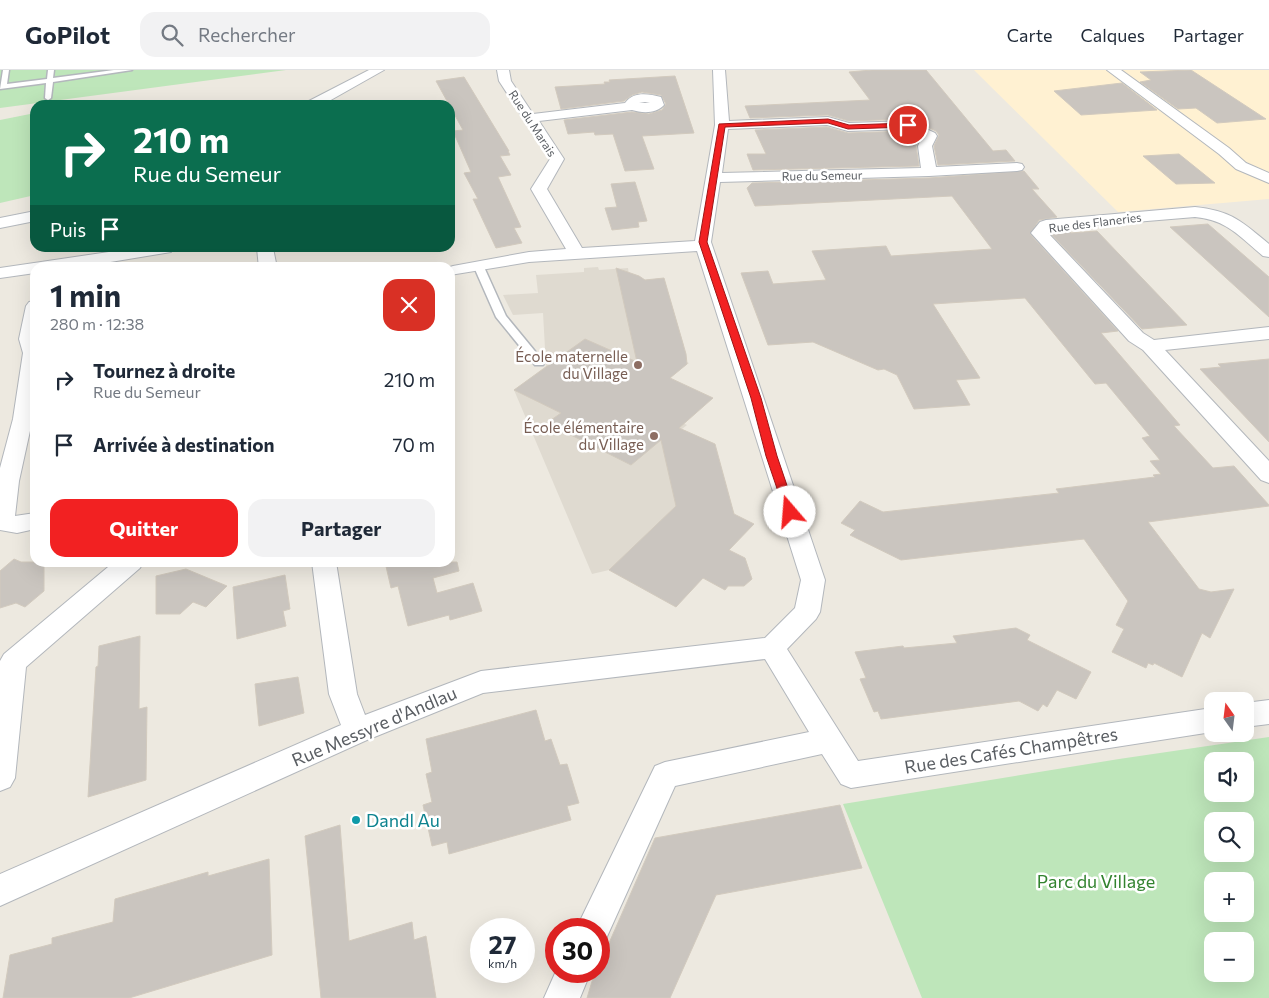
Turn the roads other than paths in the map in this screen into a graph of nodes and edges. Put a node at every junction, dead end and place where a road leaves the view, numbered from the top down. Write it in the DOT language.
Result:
graph roads {
  1 [pos="6,70"];
  2 [pos="51,70"];
  3 [pos="129,70"];
  4 [pos="378,70"];
  5 [pos="503,70"];
  6 [pos="719,70"];
  7 [pos="1115,72"];
  8 [pos="50,80"];
  9 [pos="2,86"];
  10 [pos="48,98"];
  11 [pos="321,100"];
  12 [pos="632,106"];
  13 [pos="530,118"];
  14 [pos="722,125"];
  15 [pos="1224,151"];
  16 [pos="1017,167"];
  17 [pos="1269,170"];
  18 [pos="929,172"];
  19 [pos="714,178"];
  20 [pos="1269,178"];
  21 [pos="30,217"];
  22 [pos="0,224"];
  23 [pos="705,245"];
  24 [pos="138,252"];
  25 [pos="1269,252"];
  26 [pos="576,253"];
  27 [pos="72,262"];
  28 [pos="479,266"];
  29 [pos="30,268"];
  30 [pos="455,272"];
  31 [pos="0,273"];
  32 [pos="1269,333"];
  33 [pos="1150,346"];
  34 [pos="539,363"];
  35 [pos="30,405"];
  36 [pos="29,418"];
  37 [pos="1269,475"];
  38 [pos="30,522"];
  39 [pos="125,567"];
  40 [pos="325,567"];
  41 [pos="772,648"];
  42 [pos="1269,712"];
  43 [pos="1254,714"];
  44 [pos="1204,721"];
  45 [pos="357,731"];
  46 [pos="829,740"];
  47 [pos="0,778"];
  48 [pos="0,890"];
  49 [pos="598,918"];
  50 [pos="569,983"];
  51 [pos="562,998"];
  1 -- 9 [label="lane"];
  2 -- 8 [label="lane"];
  3 -- 8 [label="lane"];
  4 -- 11 [label="street"];
  5 -- 13 [label="street, Rue du Marais"];
  6 -- 14 [label="street"];
  7 -- 15 [label="street"];
  8 -- 9 [label="lane"];
  8 -- 10 [label="lane"];
  12 -- 13 [label="street"];
  13 -- 26 [label="street, Rue du Marais"];
  14 -- 18 [label="street"];
  14 -- 19 [label="street"];
  15 -- 17 [label="street"];
  15 -- 20 [label="street"];
  16 -- 18 [label="street, Rue du Semeur"];
  18 -- 19 [label="street, Rue du Semeur"];
  19 -- 23 [label="street"];
  21 -- 22 [label="street"];
  23 -- 26 [label="street"];
  23 -- 41 [label="street"];
  24 -- 27 [label="street"];
  25 -- 33 [label="street, Rue des Flaneries"];
  26 -- 28 [label="street"];
  28 -- 30 [label="street"];
  28 -- 34 [label="lane"];
  29 -- 31 [label="street"];
  32 -- 33 [label="street"];
  33 -- 37 [label="street"];
  35 -- 36 [label="street"];
  36 -- 38 [label="street"];
  39 -- 47 [label="street"];
  40 -- 45 [label="street"];
  41 -- 45 [label="street, Rue Messyre d'Andlau"];
  41 -- 46 [label="street"];
  42 -- 43 [label="street"];
  44 -- 46 [label="street, Rue des Cafés Champêtres"];
  45 -- 48 [label="street, Rue Messyre d'Andlau"];
  46 -- 49 [label="street"];
  50 -- 51 [label="street"];
}
